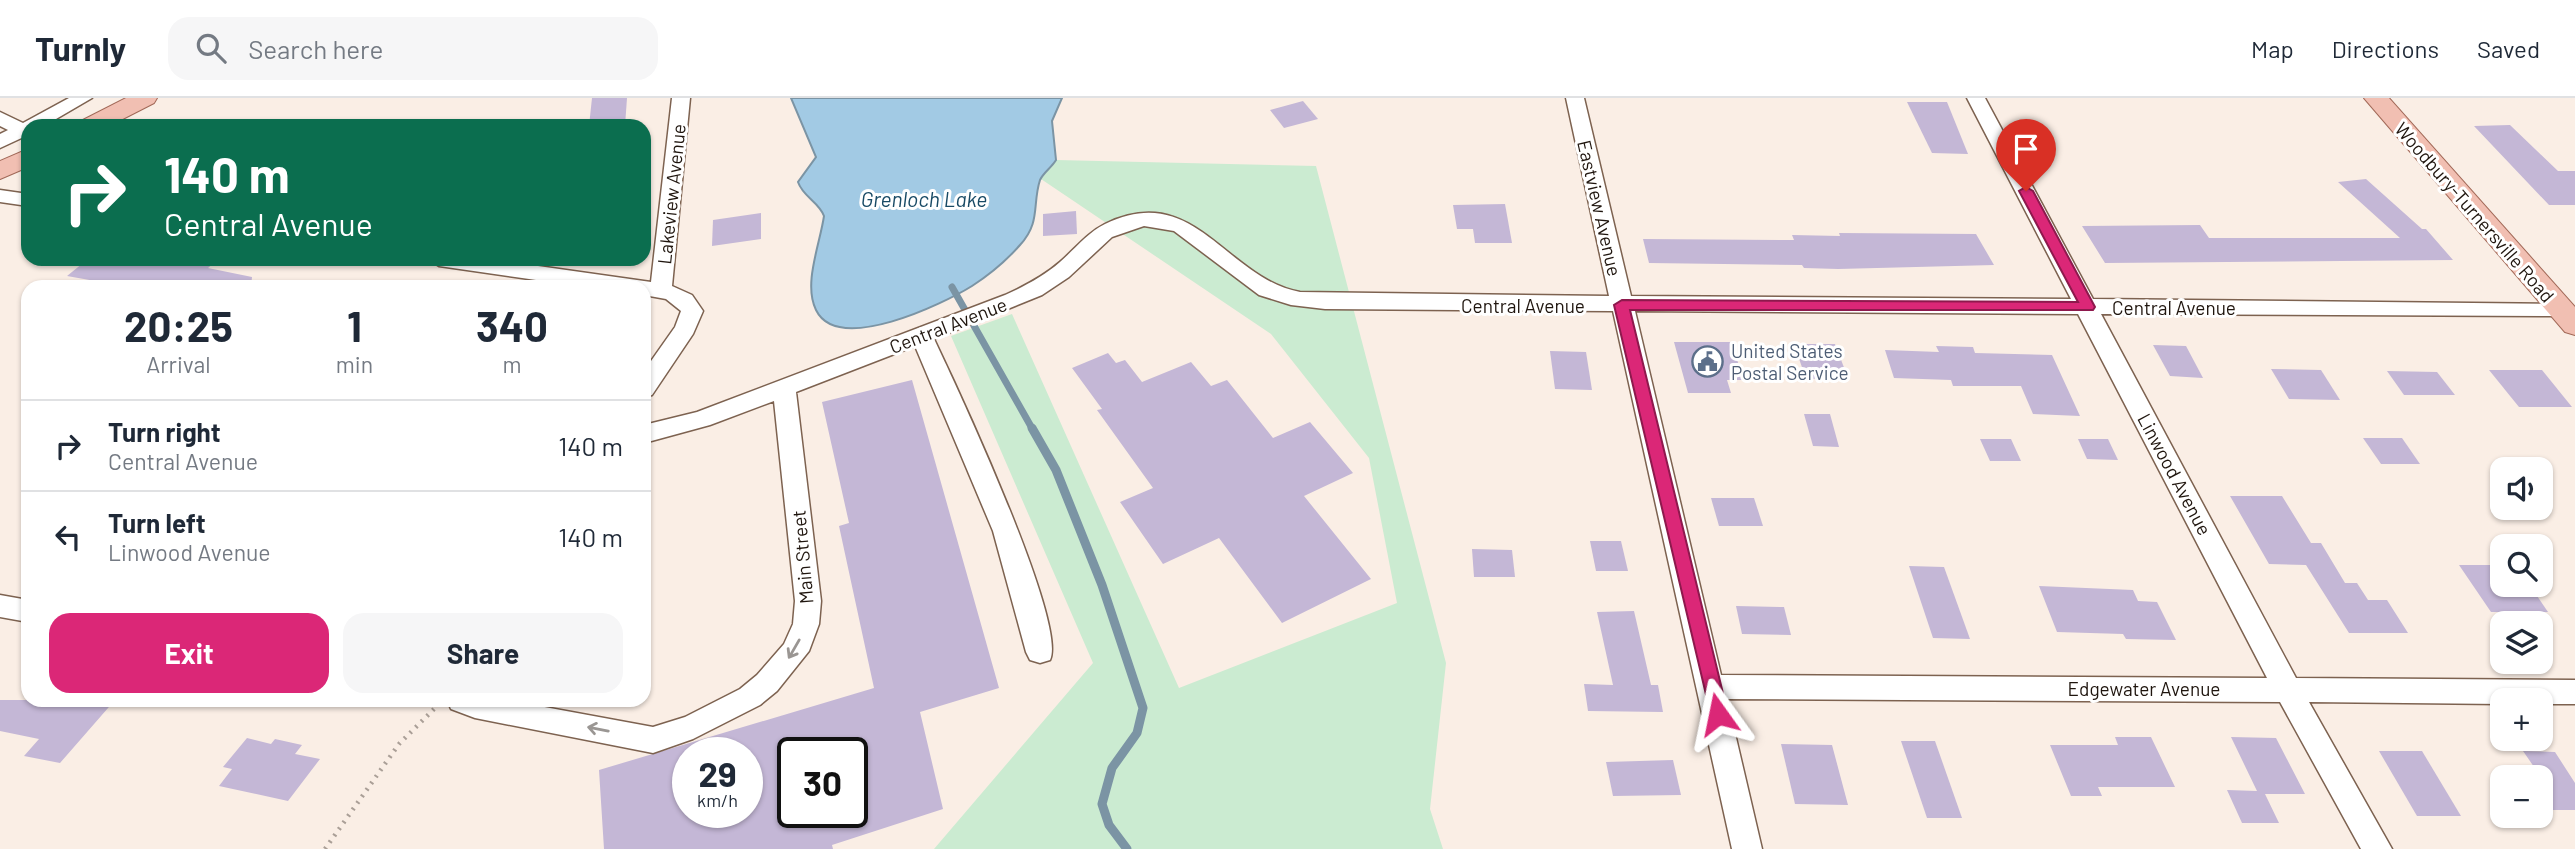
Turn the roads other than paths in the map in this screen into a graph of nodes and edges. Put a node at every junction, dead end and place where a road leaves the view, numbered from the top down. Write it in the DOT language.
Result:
graph roads {
  1 [pos="83,98"];
  2 [pos="145,98"];
  3 [pos="681,98"];
  4 [pos="1575,98"];
  5 [pos="1976,98"];
  6 [pos="2376,98"];
  7 [pos="0,118"];
  8 [pos="44,119"];
  9 [pos="104,119"];
  10 [pos="21,126"];
  11 [pos="21,131"];
  12 [pos="0,142"];
  13 [pos="21,160"];
  14 [pos="0,171"];
  15 [pos="0,197"];
  16 [pos="21,199"];
  17 [pos="488,266"];
  18 [pos="586,280"];
  19 [pos="652,289"];
  20 [pos="1622,305"];
  21 [pos="2088,307"];
  22 [pos="2568,317"];
  23 [pos="921,335"];
  24 [pos="651,379"];
  25 [pos="784,388"];
  26 [pos="651,433"];
  27 [pos="0,606"];
  28 [pos="21,610"];
  29 [pos="1040,652"];
  30 [pos="1713,687"];
  31 [pos="2287,689"];
  32 [pos="2575,692"];
  33 [pos="480,707"];
  34 [pos="1747,849"];
  35 [pos="2377,849"];
  1 -- 8 [label="street"];
  2 -- 9 [label="main road"];
  3 -- 19 [label="street, Lakeview Avenue"];
  4 -- 20 [label="street, Eastview Avenue"];
  5 -- 21 [label="street, Linwood Avenue"];
  6 -- 22 [label="main road, Woodbury-Turnersville Road"];
  7 -- 10 [label="street"];
  11 -- 12 [label="street"];
  13 -- 14 [label="main road"];
  15 -- 16 [label="street"];
  17 -- 18 [label="street"];
  19 -- 24 [label="street"];
  20 -- 21 [label="street, Central Avenue"];
  20 -- 23 [label="street, Central Avenue"];
  20 -- 30 [label="street, Eastview Avenue"];
  21 -- 22 [label="street, Central Avenue"];
  21 -- 31 [label="street, Linwood Avenue"];
  23 -- 25 [label="street, Central Avenue"];
  23 -- 29 [label="street"];
  25 -- 26 [label="street, Central Avenue"];
  25 -- 33 [label="street, Main Street, one-way"];
  27 -- 28 [label="street"];
  30 -- 31 [label="street, Edgewater Avenue"];
  30 -- 34 [label="street, Eastview Avenue"];
  31 -- 32 [label="street, Edgewater Avenue"];
  31 -- 35 [label="street, Linwood Avenue"];
}
